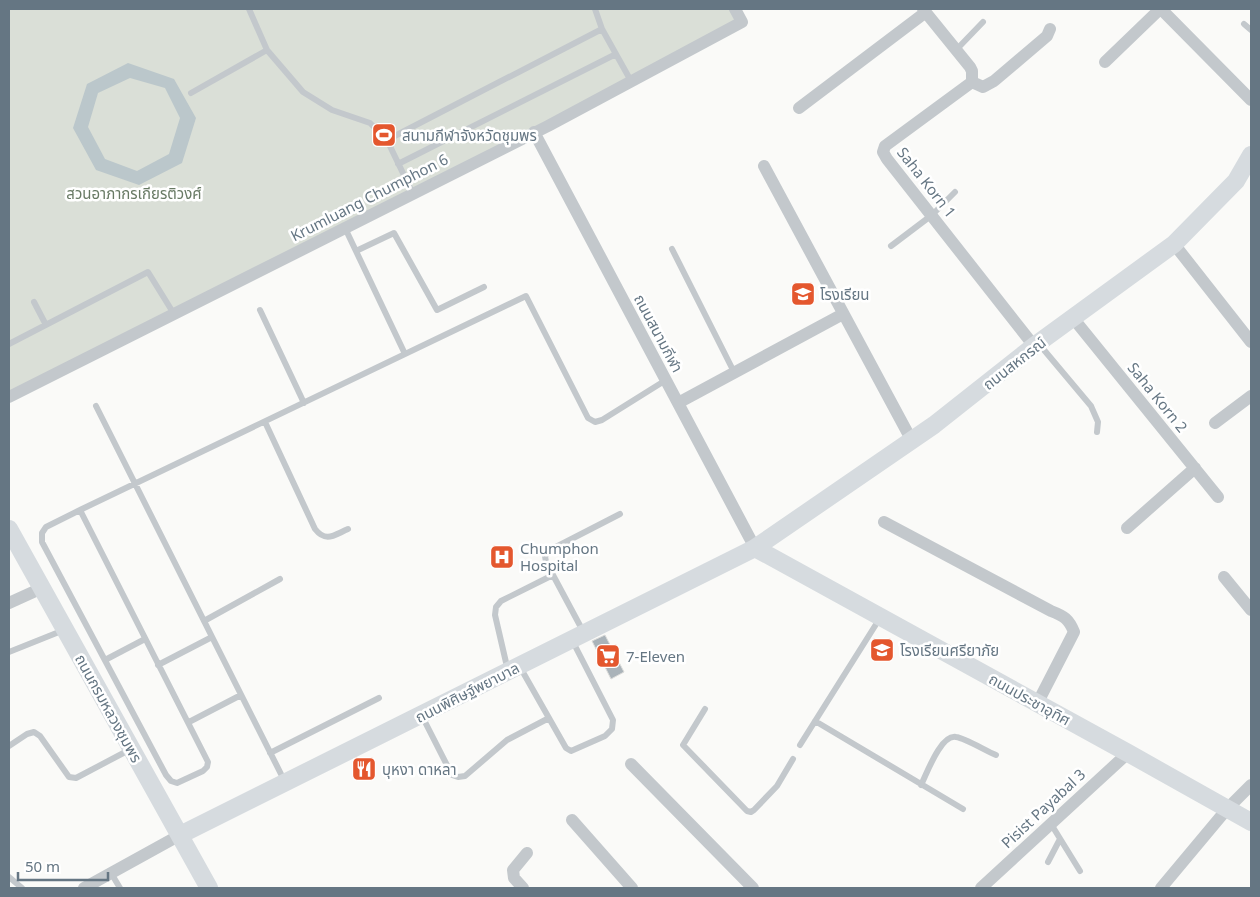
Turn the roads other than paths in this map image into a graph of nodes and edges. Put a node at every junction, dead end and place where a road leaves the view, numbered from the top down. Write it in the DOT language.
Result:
graph roads {
  1 [pos="248,9"];
  2 [pos="595,9"];
  3 [pos="735,9"];
  4 [pos="1161,9"];
  5 [pos="925,10"];
  6 [pos="983,22"];
  7 [pos="1244,24"];
  8 [pos="602,29"];
  9 [pos="1050,29"];
  10 [pos="1251,30"];
  11 [pos="957,49"];
  12 [pos="267,50"];
  13 [pos="616,54"];
  14 [pos="1105,62"];
  15 [pos="631,81"];
  16 [pos="972,82"];
  17 [pos="191,93"];
  18 [pos="1251,100"];
  19 [pos="799,108"];
  20 [pos="534,132"];
  21 [pos="387,140"];
  22 [pos="1251,157"];
  23 [pos="398,164"];
  24 [pos="764,166"];
  25 [pos="955,192"];
  26 [pos="413,194"];
  27 [pos="932,215"];
  28 [pos="345,228"];
  29 [pos="1174,244"];
  30 [pos="891,246"];
  31 [pos="672,249"];
  32 [pos="356,251"];
  33 [pos="484,287"];
  34 [pos="34,302"];
  35 [pos="260,310"];
  36 [pos="174,314"];
  37 [pos="843,314"];
  38 [pos="1073,318"];
  39 [pos="46,325"];
  40 [pos="1251,342"];
  41 [pos="9,344"];
  42 [pos="1036,344"];
  43 [pos="405,354"];
  44 [pos="734,372"];
  45 [pos="666,380"];
  46 [pos="1251,396"];
  47 [pos="9,397"];
  48 [pos="304,403"];
  49 [pos="678,403"];
  50 [pos="96,406"];
  51 [pos="265,422"];
  52 [pos="1216,423"];
  53 [pos="1096,432"];
  54 [pos="912,441"];
  55 [pos="1195,468"];
  56 [pos="135,484"];
  57 [pos="1218,497"];
  58 [pos="80,510"];
  59 [pos="620,514"];
  60 [pos="884,522"];
  61 [pos="1127,528"];
  62 [pos="9,529"];
  63 [pos="348,529"];
  64 [pos="756,548"];
  65 [pos="553,575"];
  66 [pos="1224,577"];
  67 [pos="280,579"];
  68 [pos="42,588"];
  69 [pos="9,603"];
  70 [pos="1251,610"];
  71 [pos="880,617"];
  72 [pos="204,621"];
  73 [pos="65,629"];
  74 [pos="212,637"];
  75 [pos="578,637"];
  76 [pos="144,639"];
  77 [pos="9,652"];
  78 [pos="105,660"];
  79 [pos="158,665"];
  80 [pos="514,669"];
  81 [pos="241,695"];
  82 [pos="379,698"];
  83 [pos="1037,704"];
  84 [pos="705,709"];
  85 [pos="421,715"];
  86 [pos="549,718"];
  87 [pos="815,721"];
  88 [pos="189,722"];
  89 [pos="800,745"];
  90 [pos="9,746"];
  91 [pos="132,748"];
  92 [pos="270,753"];
  93 [pos="1128,753"];
  94 [pos="996,755"];
  95 [pos="793,759"];
  96 [pos="631,764"];
  97 [pos="285,783"];
  98 [pos="920,784"];
  99 [pos="1251,785"];
  100 [pos="963,809"];
  101 [pos="1227,809"];
  102 [pos="572,820"];
  103 [pos="1251,822"];
  104 [pos="1050,824"];
  105 [pos="180,835"];
  106 [pos="1060,839"];
  107 [pos="527,853"];
  108 [pos="1048,862"];
  109 [pos="1080,871"];
  110 [pos="111,873"];
  111 [pos="9,877"];
  112 [pos="22,888"];
  113 [pos="84,888"];
  114 [pos="120,888"];
  115 [pos="209,888"];
  116 [pos="523,888"];
  117 [pos="632,888"];
  118 [pos="753,888"];
  119 [pos="981,888"];
  120 [pos="1161,888"];
  1 -- 12 [label="lane"];
  2 -- 8 [label="lane"];
  3 -- 15 [label="street, Krumluang Chumphon 6"];
  4 -- 14 [label="street"];
  4 -- 18 [label="street"];
  5 -- 11 [label="street"];
  5 -- 19 [label="street"];
  6 -- 11 [label="lane"];
  7 -- 10 [label="lane"];
  8 -- 13 [label="lane"];
  8 -- 21 [label="lane"];
  9 -- 16 [label="street"];
  11 -- 16 [label="street"];
  12 -- 17 [label="lane"];
  12 -- 21 [label="lane"];
  13 -- 15 [label="lane"];
  13 -- 23 [label="lane"];
  15 -- 20 [label="street, Krumluang Chumphon 6"];
  16 -- 27 [label="street, Saha Korn 1"];
  20 -- 26 [label="street, Krumluang Chumphon 6"];
  20 -- 45 [label="street, ถนนสนามกีฬา"];
  21 -- 23 [label="lane"];
  22 -- 29 [label="street, ถนนสหกรณ์"];
  23 -- 26 [label="lane"];
  24 -- 37 [label="street"];
  25 -- 27 [label="lane"];
  26 -- 28 [label="street, Krumluang Chumphon 6"];
  27 -- 30 [label="lane"];
  27 -- 42 [label="street, Saha Korn 1"];
  28 -- 32 [label="lane"];
  28 -- 36 [label="street, Krumluang Chumphon 6"];
  29 -- 38 [label="street, ถนนสหกรณ์"];
  29 -- 40 [label="street"];
  31 -- 44 [label="lane"];
  32 -- 33 [label="lane"];
  32 -- 43 [label="lane"];
  34 -- 39 [label="lane"];
  35 -- 48 [label="lane"];
  36 -- 39 [label="lane"];
  36 -- 47 [label="street, Krumluang Chumphon 6"];
  37 -- 44 [label="street"];
  37 -- 54 [label="street"];
  38 -- 42 [label="street, ถนนสหกรณ์"];
  38 -- 55 [label="street, Saha Korn 2"];
  39 -- 41 [label="lane"];
  42 -- 53 [label="lane"];
  42 -- 54 [label="street, ถนนสหกรณ์"];
  43 -- 45 [label="lane"];
  43 -- 48 [label="lane"];
  44 -- 49 [label="street"];
  45 -- 49 [label="street, ถนนสนามกีฬา"];
  46 -- 52 [label="street"];
  48 -- 51 [label="lane"];
  49 -- 64 [label="street, ถนนสนามกีฬา"];
  50 -- 56 [label="lane"];
  51 -- 56 [label="lane"];
  51 -- 63 [label="lane"];
  54 -- 64 [label="street, ถนนสหกรณ์"];
  55 -- 57 [label="street, Saha Korn 2"];
  55 -- 61 [label="street"];
  56 -- 58 [label="lane"];
  56 -- 72 [label="lane"];
  58 -- 76 [label="lane"];
  58 -- 78 [label="lane"];
  59 -- 65 [label="lane"];
  60 -- 83 [label="street"];
  62 -- 68 [label="street, ถนนกรมหลวงชุมพร"];
  64 -- 71 [label="street, ถนนประชาอุทิศ"];
  64 -- 75 [label="street, ถนนพิศิษฐ์พยาบาล"];
  65 -- 75 [label="lane"];
  65 -- 80 [label="lane"];
  66 -- 70 [label="street"];
  67 -- 72 [label="lane"];
  68 -- 69 [label="street"];
  68 -- 73 [label="street, ถนนกรมหลวงชุมพร"];
  71 -- 83 [label="street, ถนนประชาอุทิศ"];
  71 -- 87 [label="lane"];
  72 -- 74 [label="lane"];
  73 -- 77 [label="lane"];
  73 -- 91 [label="street, ถนนกรมหลวงชุมพร"];
  74 -- 79 [label="lane"];
  74 -- 81 [label="lane"];
  75 -- 80 [label="street, ถนนพิศิษฐ์พยาบาล"];
  75 -- 86 [label="lane"];
  76 -- 78 [label="lane"];
  76 -- 79 [label="lane"];
  78 -- 88 [label="lane"];
  79 -- 88 [label="lane"];
  80 -- 85 [label="street, ถนนพิศิษฐ์พยาบาล"];
  80 -- 86 [label="lane"];
  81 -- 88 [label="lane"];
  81 -- 92 [label="lane"];
  82 -- 92 [label="lane"];
  83 -- 93 [label="street, ถนนประชาอุทิศ"];
  84 -- 95 [label="lane"];
  85 -- 86 [label="lane"];
  85 -- 97 [label="street, ถนนพิศิษฐ์พยาบาล"];
  87 -- 89 [label="lane"];
  87 -- 98 [label="lane"];
  90 -- 91 [label="lane"];
  91 -- 105 [label="street, ถนนกรมหลวงชุมพร"];
  92 -- 97 [label="lane"];
  93 -- 101 [label="street, ถนนประชาอุทิศ"];
  93 -- 104 [label="street, Pisist Payabal 3"];
  94 -- 98 [label="lane"];
  96 -- 118 [label="street"];
  97 -- 105 [label="street, ถนนพิศิษฐ์พยาบาล"];
  98 -- 100 [label="lane"];
  99 -- 101 [label="street"];
  101 -- 103 [label="street, ถนนประชาอุทิศ"];
  101 -- 120 [label="street"];
  102 -- 117 [label="street"];
  104 -- 106 [label="lane"];
  104 -- 119 [label="street, Pisist Payabal 3"];
  105 -- 110 [label="street"];
  105 -- 115 [label="street, ถนนกรมหลวงชุมพร"];
  106 -- 108 [label="lane"];
  106 -- 109 [label="lane"];
  107 -- 116 [label="street"];
  110 -- 113 [label="street"];
  110 -- 114 [label="lane"];
  111 -- 112 [label="lane"];
}
